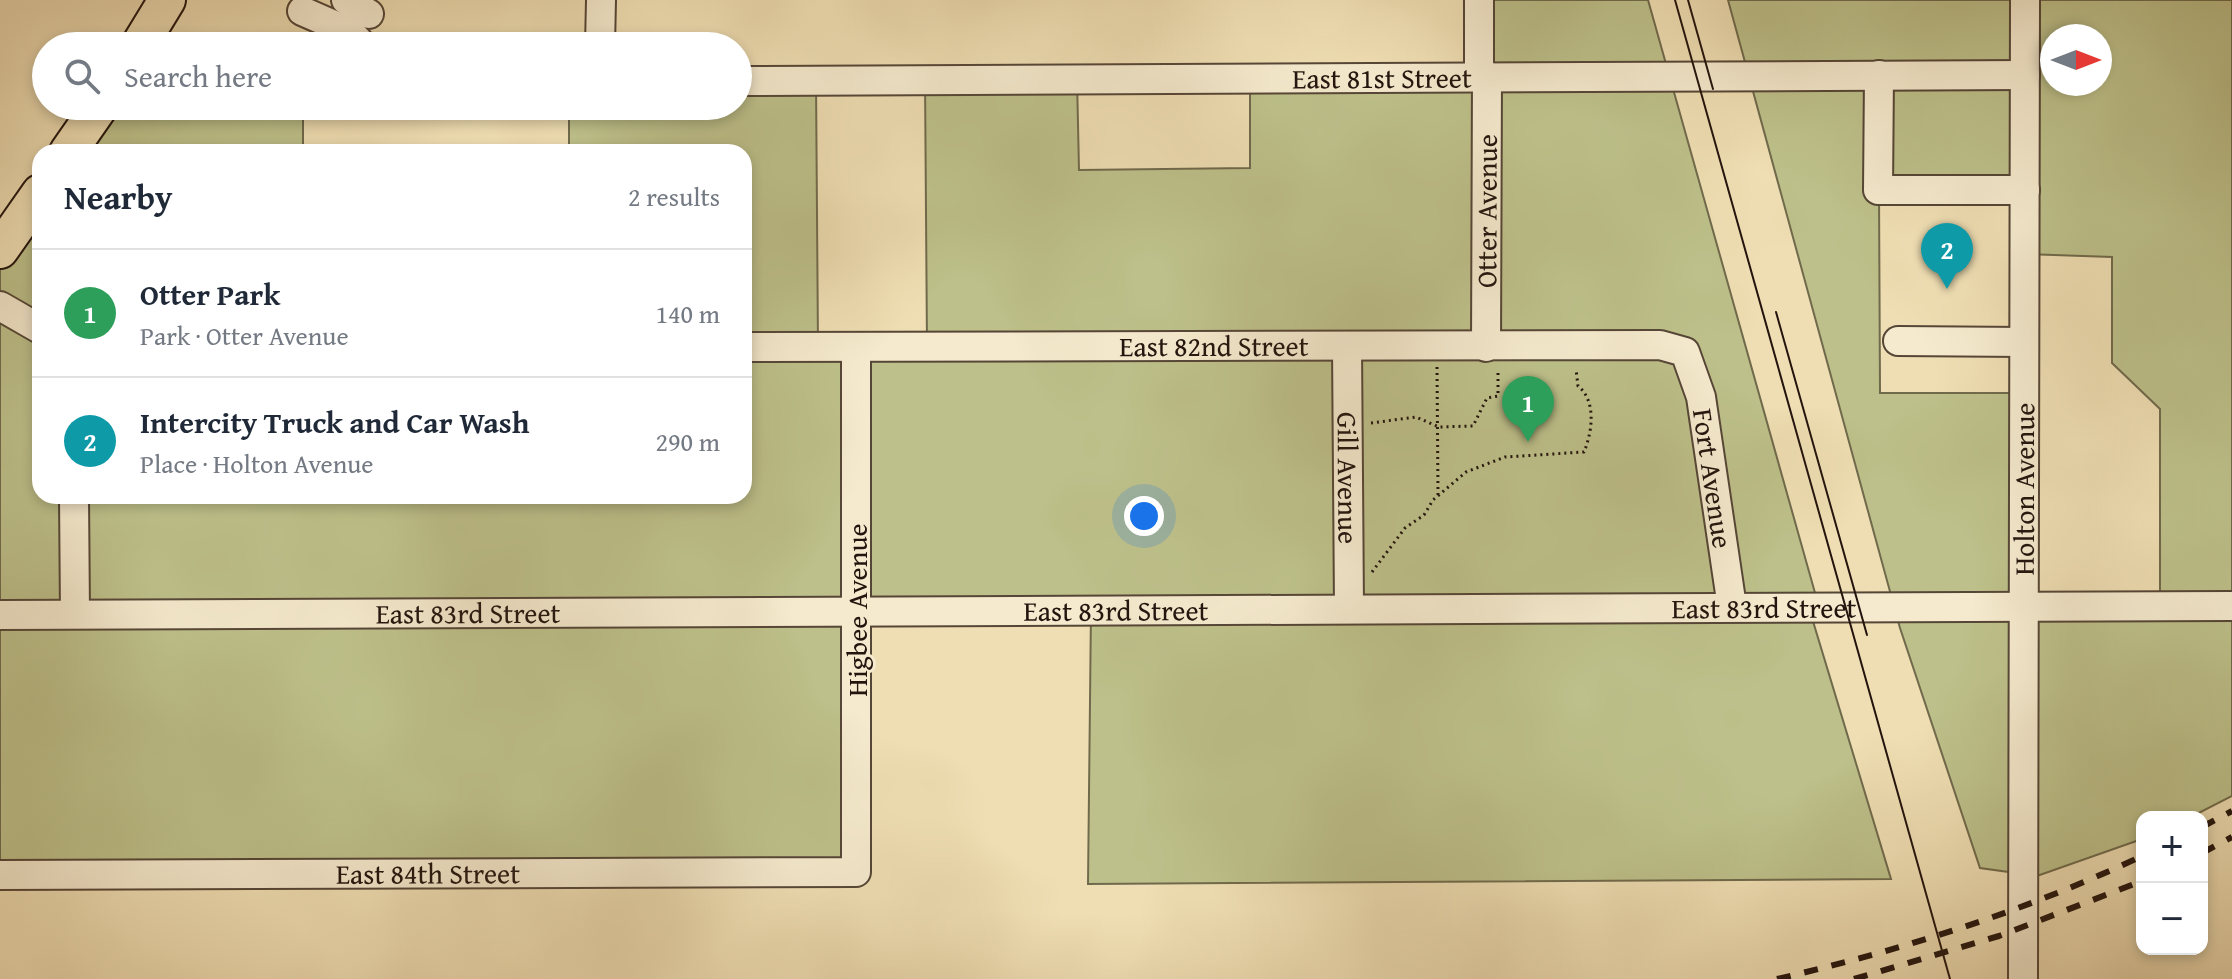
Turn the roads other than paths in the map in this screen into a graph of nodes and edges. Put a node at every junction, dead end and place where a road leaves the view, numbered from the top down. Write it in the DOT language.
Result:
graph roads {
  1 [pos="167,0"];
  2 [pos="601,0"];
  3 [pos="1479,0"];
  4 [pos="2025,0"];
  5 [pos="302,11"];
  6 [pos="148,32"];
  7 [pos="350,32"];
  8 [pos="600,32"];
  9 [pos="1879,75"];
  10 [pos="2025,75"];
  11 [pos="1483,76"];
  12 [pos="752,81"];
  13 [pos="90,120"];
  14 [pos="74,144"];
  15 [pos="2025,190"];
  16 [pos="32,204"];
  17 [pos="0,250"];
  18 [pos="0,306"];
  19 [pos="32,324"];
  20 [pos="1898,341"];
  21 [pos="2024,342"];
  22 [pos="1347,346"];
  23 [pos="752,347"];
  24 [pos="856,347"];
  25 [pos="1685,352"];
  26 [pos="1492,355"];
  27 [pos="74,504"];
  28 [pos="2024,606"];
  29 [pos="2232,606"];
  30 [pos="1732,607"];
  31 [pos="1349,608"];
  32 [pos="857,610"];
  33 [pos="75,614"];
  34 [pos="0,615"];
  35 [pos="856,872"];
  36 [pos="0,875"];
  37 [pos="2023,979"];
  1 -- 6 [label="main road"];
  2 -- 8 [label="street"];
  3 -- 11 [label="street, Otter Avenue"];
  4 -- 10 [label="street, Holton Avenue"];
  5 -- 7 [label="street"];
  9 -- 10 [label="street, East 81st Street"];
  9 -- 11 [label="street, East 81st Street"];
  9 -- 15 [label="street"];
  10 -- 15 [label="street, Holton Avenue"];
  11 -- 12 [label="street, East 81st Street"];
  11 -- 26 [label="street, Otter Avenue"];
  13 -- 14 [label="main road"];
  15 -- 21 [label="street, Holton Avenue"];
  16 -- 17 [label="main road"];
  18 -- 19 [label="street"];
  20 -- 21 [label="street"];
  21 -- 28 [label="street, Holton Avenue"];
  22 -- 24 [label="street, East 82nd Street"];
  22 -- 26 [label="street, East 82nd Street"];
  22 -- 31 [label="street, Gill Avenue"];
  23 -- 24 [label="street, East 82nd Street"];
  24 -- 32 [label="street, Higbee Avenue"];
  25 -- 26 [label="street, East 82nd Street"];
  25 -- 30 [label="street, Fort Avenue"];
  27 -- 33 [label="street"];
  28 -- 29 [label="street, East 83rd Street"];
  28 -- 30 [label="street, East 83rd Street"];
  28 -- 37 [label="street, Holton Avenue"];
  30 -- 31 [label="street, East 83rd Street"];
  31 -- 32 [label="street, East 83rd Street"];
  32 -- 33 [label="street, East 83rd Street"];
  32 -- 35 [label="street, Higbee Avenue"];
  33 -- 34 [label="street, East 83rd Street"];
  35 -- 36 [label="street, East 84th Street"];
}
